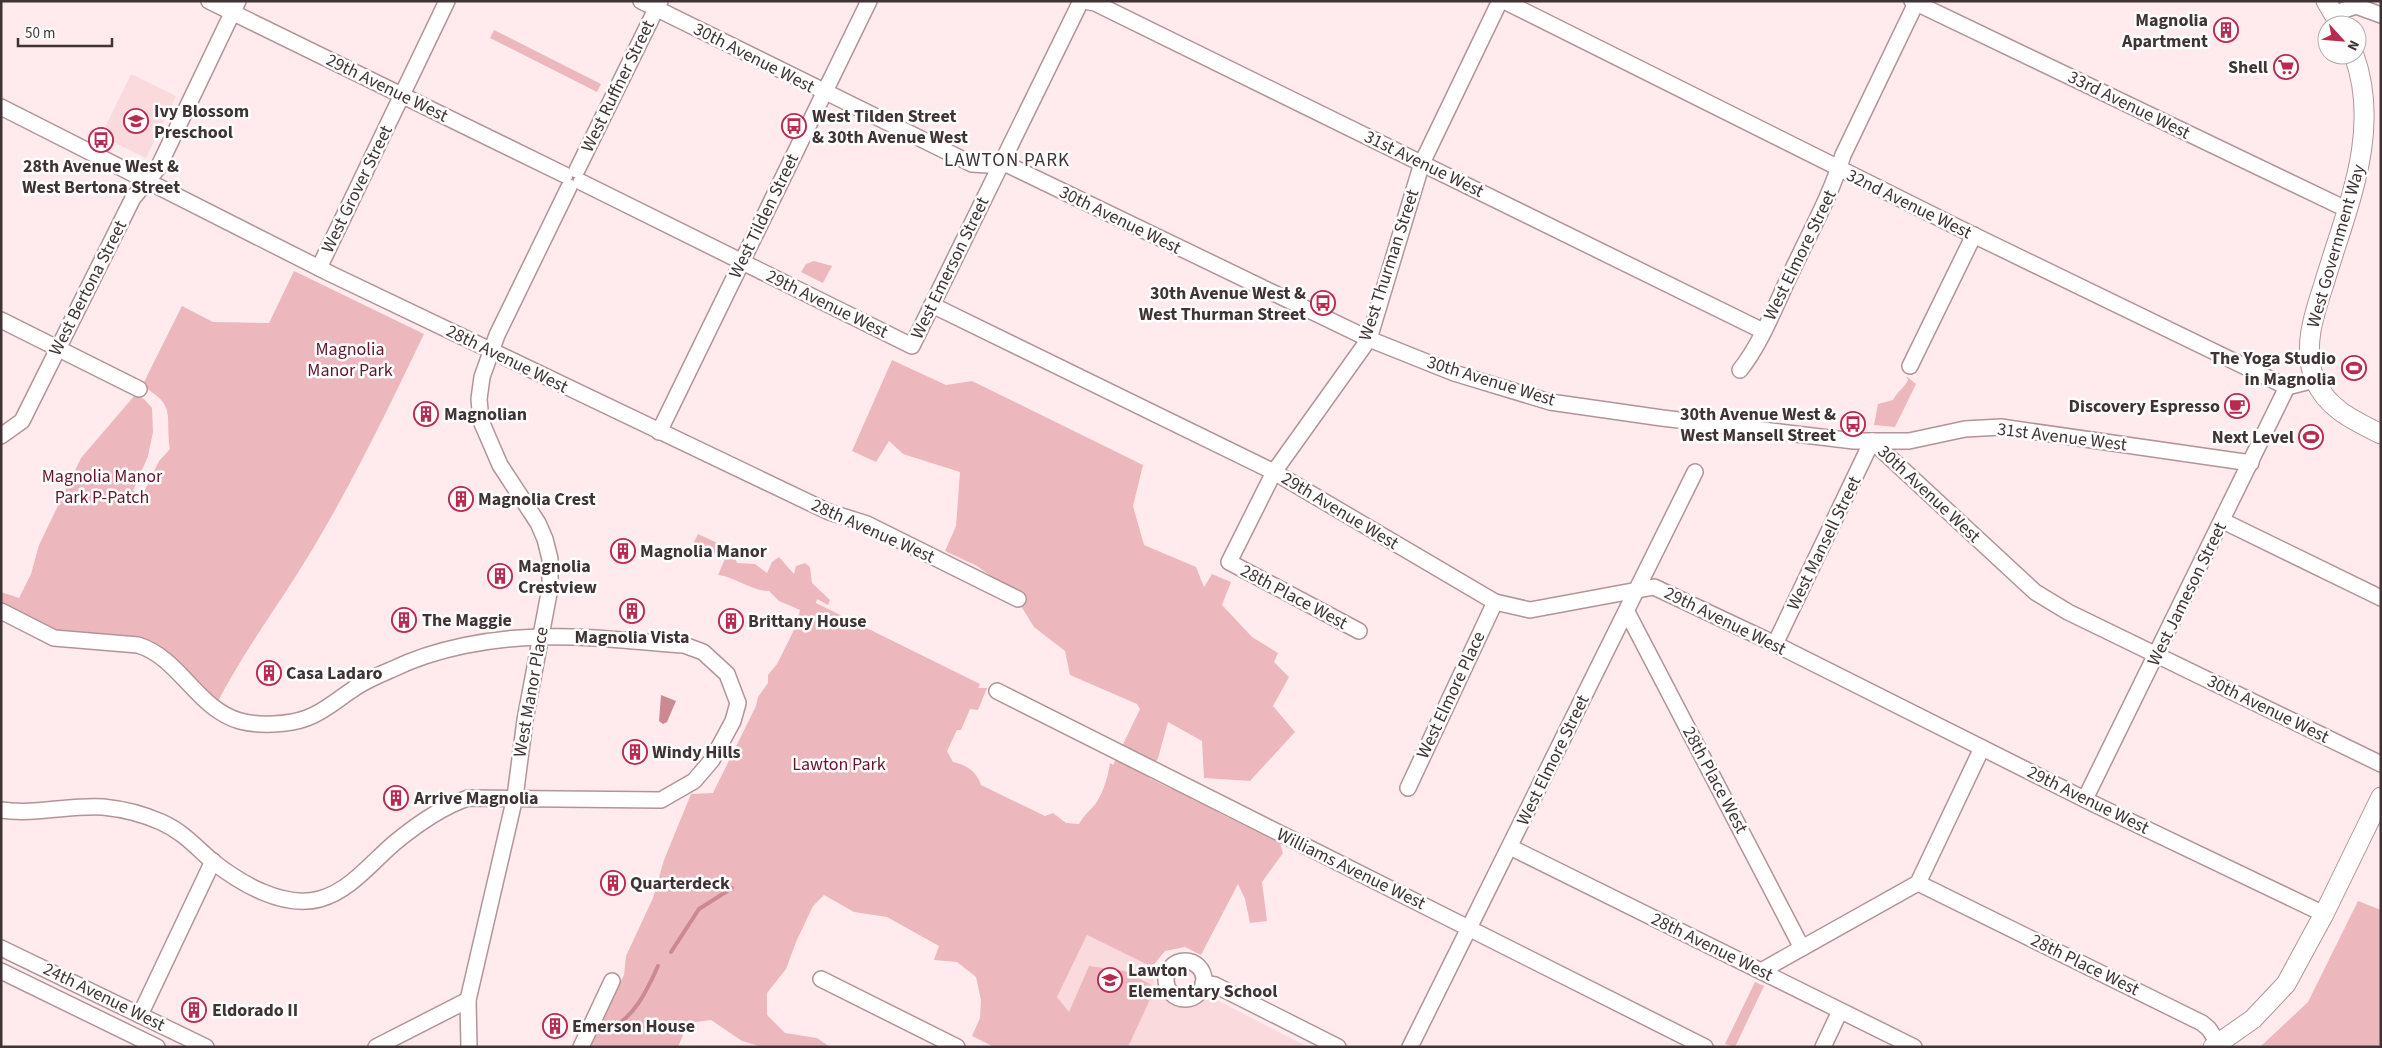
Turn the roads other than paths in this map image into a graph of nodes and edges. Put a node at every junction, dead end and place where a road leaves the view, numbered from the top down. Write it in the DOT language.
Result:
graph roads {
  1 [pos="209,1"];
  2 [pos="447,1"];
  3 [pos="641,1"];
  4 [pos="869,1"];
  5 [pos="1081,1"];
  6 [pos="1084,1"];
  7 [pos="1915,2"];
  8 [pos="1502,3"];
  9 [pos="658,5"];
  10 [pos="235,7"];
  11 [pos="2333,13"];
  12 [pos="2381,15"];
  13 [pos="2357,65"];
  14 [pos="823,92"];
  15 [pos="403,95"];
  16 [pos="1,107"];
  17 [pos="1002,162"];
  18 [pos="1422,163"];
  19 [pos="1839,169"];
  20 [pos="573,179"];
  21 [pos="148,182"];
  22 [pos="2346,209"];
  23 [pos="1974,235"];
  24 [pos="742,262"];
  25 [pos="319,268"];
  26 [pos="932,304"];
  27 [pos="1,320"];
  28 [pos="1763,331"];
  29 [pos="1369,339"];
  30 [pos="912,346"];
  31 [pos="59,348"];
  32 [pos="492,351"];
  33 [pos="1910,366"];
  34 [pos="1740,370"];
  35 [pos="2315,380"];
  36 [pos="2287,387"];
  37 [pos="139,389"];
  38 [pos="659,432"];
  39 [pos="3,433"];
  40 [pos="2381,434"];
  41 [pos="1872,441"];
  42 [pos="2251,463"];
  43 [pos="1274,472"];
  44 [pos="1695,472"];
  45 [pos="2223,521"];
  46 [pos="1230,562"];
  47 [pos="1638,589"];
  48 [pos="2381,598"];
  49 [pos="1018,599"];
  50 [pos="1495,602"];
  51 [pos="1,611"];
  52 [pos="1627,612"];
  53 [pos="1359,631"];
  54 [pos="540,636"];
  55 [pos="1775,644"];
  56 [pos="2157,655"];
  57 [pos="997,691"];
  58 [pos="1982,748"];
  59 [pos="2381,764"];
  60 [pos="1408,788"];
  61 [pos="515,797"];
  62 [pos="2381,797"];
  63 [pos="2085,799"];
  64 [pos="1,810"];
  65 [pos="1510,847"];
  66 [pos="213,861"];
  67 [pos="1918,883"];
  68 [pos="2324,914"];
  69 [pos="1469,927"];
  70 [pos="1,948"];
  71 [pos="1802,948"];
  72 [pos="1761,970"];
  73 [pos="1,971"];
  74 [pos="821,979"];
  75 [pos="612,981"];
  76 [pos="1203,983"];
  77 [pos="468,1000"];
  78 [pos="1840,1011"];
  79 [pos="140,1015"];
  80 [pos="127,1041"];
  81 [pos="2215,1045"];
  82 [pos="157,1047"];
  83 [pos="206,1047"];
  84 [pos="376,1047"];
  85 [pos="469,1047"];
  86 [pos="581,1047"];
  87 [pos="957,1047"];
  88 [pos="1338,1047"];
  89 [pos="1410,1047"];
  90 [pos="1705,1047"];
  91 [pos="1823,1047"];
  92 [pos="1914,1047"];
  1 -- 10 [label="street, 29th Avenue West"];
  2 -- 15 [label="street, West Grover Street"];
  3 -- 9 [label="street, 30th Avenue West"];
  4 -- 14 [label="street, West Tilden Street"];
  5 -- 17 [label="street, West Emerson Street"];
  6 -- 18 [label="street, 31st Avenue West"];
  7 -- 19 [label="street, West Elmore Street"];
  7 -- 22 [label="street, 33rd Avenue West"];
  8 -- 18 [label="street, West Thurman Street"];
  8 -- 19 [label="street, 32nd Avenue West"];
  9 -- 14 [label="street, 30th Avenue West"];
  9 -- 20 [label="street, West Ruffner Street"];
  10 -- 15 [label="street, 29th Avenue West"];
  10 -- 21 [label="street, West Bertona Street"];
  11 -- 12 [label="street"];
  13 -- 22 [label="main road, West Government Way"];
  14 -- 17 [label="street, 30th Avenue West"];
  14 -- 24 [label="street, West Tilden Street"];
  15 -- 20 [label="street, 29th Avenue West"];
  15 -- 25 [label="street, West Grover Street"];
  16 -- 21 [label="street, 28th Avenue West"];
  17 -- 26 [label="street, West Emerson Street"];
  17 -- 29 [label="street, 30th Avenue West"];
  18 -- 28 [label="street, 31st Avenue West"];
  18 -- 29 [label="street, West Thurman Street"];
  19 -- 23 [label="street, 32nd Avenue West"];
  19 -- 28 [label="street, West Elmore Street"];
  20 -- 24 [label="street, 29th Avenue West"];
  20 -- 32 [label="street, West Ruffner Street"];
  21 -- 25 [label="street, 28th Avenue West"];
  21 -- 31 [label="street, West Bertona Street"];
  22 -- 35 [label="main road, West Government Way"];
  23 -- 33 [label="street"];
  23 -- 36 [label="street, 32nd Avenue West"];
  24 -- 30 [label="street, 29th Avenue West"];
  24 -- 38 [label="street, West Tilden Street"];
  25 -- 32 [label="street, 28th Avenue West"];
  26 -- 30 [label="street, West Emerson Street"];
  26 -- 43 [label="street, 29th Avenue West"];
  27 -- 31 [label="street"];
  28 -- 34 [label="street, West Elmore Street"];
  29 -- 41 [label="street, 30th Avenue West"];
  29 -- 43 [label="street, West Thurman Street"];
  31 -- 37 [label="street"];
  31 -- 39 [label="street, West Bertona Street"];
  32 -- 38 [label="street, 28th Avenue West"];
  32 -- 54 [label="street, West Manor Place"];
  35 -- 36 [label="street"];
  35 -- 40 [label="main road, West Government Way"];
  36 -- 42 [label="street, West Jameson Street"];
  38 -- 49 [label="street, 28th Avenue West"];
  41 -- 42 [label="street, 31st Avenue West"];
  41 -- 55 [label="street, West Mansell Street"];
  41 -- 56 [label="street, 30th Avenue West"];
  42 -- 45 [label="street, West Jameson Street"];
  43 -- 46 [label="street, West Thurman Street"];
  43 -- 50 [label="street, 29th Avenue West"];
  44 -- 47 [label="street, West Elmore Street"];
  45 -- 48 [label="street"];
  45 -- 56 [label="street, West Jameson Street"];
  46 -- 53 [label="street, 28th Place West"];
  47 -- 50 [label="street, 29th Avenue West"];
  47 -- 52 [label="street, West Elmore Street"];
  47 -- 55 [label="street, 29th Avenue West"];
  50 -- 60 [label="street, West Elmore Place"];
  51 -- 54 [label="street"];
  52 -- 65 [label="street, West Elmore Street"];
  52 -- 71 [label="street, 28th Place West"];
  54 -- 61 [label="street, West Manor Place"];
  54 -- 61 [label="street"];
  55 -- 58 [label="street, 29th Avenue West"];
  56 -- 59 [label="street, 30th Avenue West"];
  56 -- 63 [label="street, West Jameson Street"];
  57 -- 69 [label="street, Williams Avenue West"];
  58 -- 63 [label="street, 29th Avenue West"];
  58 -- 67 [label="street"];
  61 -- 66 [label="street"];
  61 -- 77 [label="street, West Manor Place"];
  62 -- 68 [label="main road"];
  63 -- 68 [label="street, 29th Avenue West"];
  64 -- 66 [label="street"];
  65 -- 69 [label="street, West Elmore Street"];
  65 -- 72 [label="street, 28th Avenue West"];
  66 -- 79 [label="street"];
  67 -- 71 [label="street"];
  67 -- 81 [label="street, 28th Place West"];
  68 -- 81 [label="main road"];
  69 -- 89 [label="street, West Elmore Street"];
  69 -- 90 [label="street, Williams Avenue West"];
  70 -- 79 [label="street, 24th Avenue West"];
  71 -- 72 [label="street"];
  72 -- 78 [label="street, 28th Avenue West"];
  73 -- 80 [label="street, 24th Avenue West"];
  74 -- 87 [label="street"];
  75 -- 86 [label="street"];
  76 -- 88 [label="street"];
  77 -- 84 [label="street"];
  77 -- 85 [label="street, West Manor Place"];
  78 -- 91 [label="street"];
  78 -- 92 [label="street, 28th Avenue West"];
  79 -- 83 [label="street, 24th Avenue West"];
  80 -- 82 [label="street, 24th Avenue West"];
}
